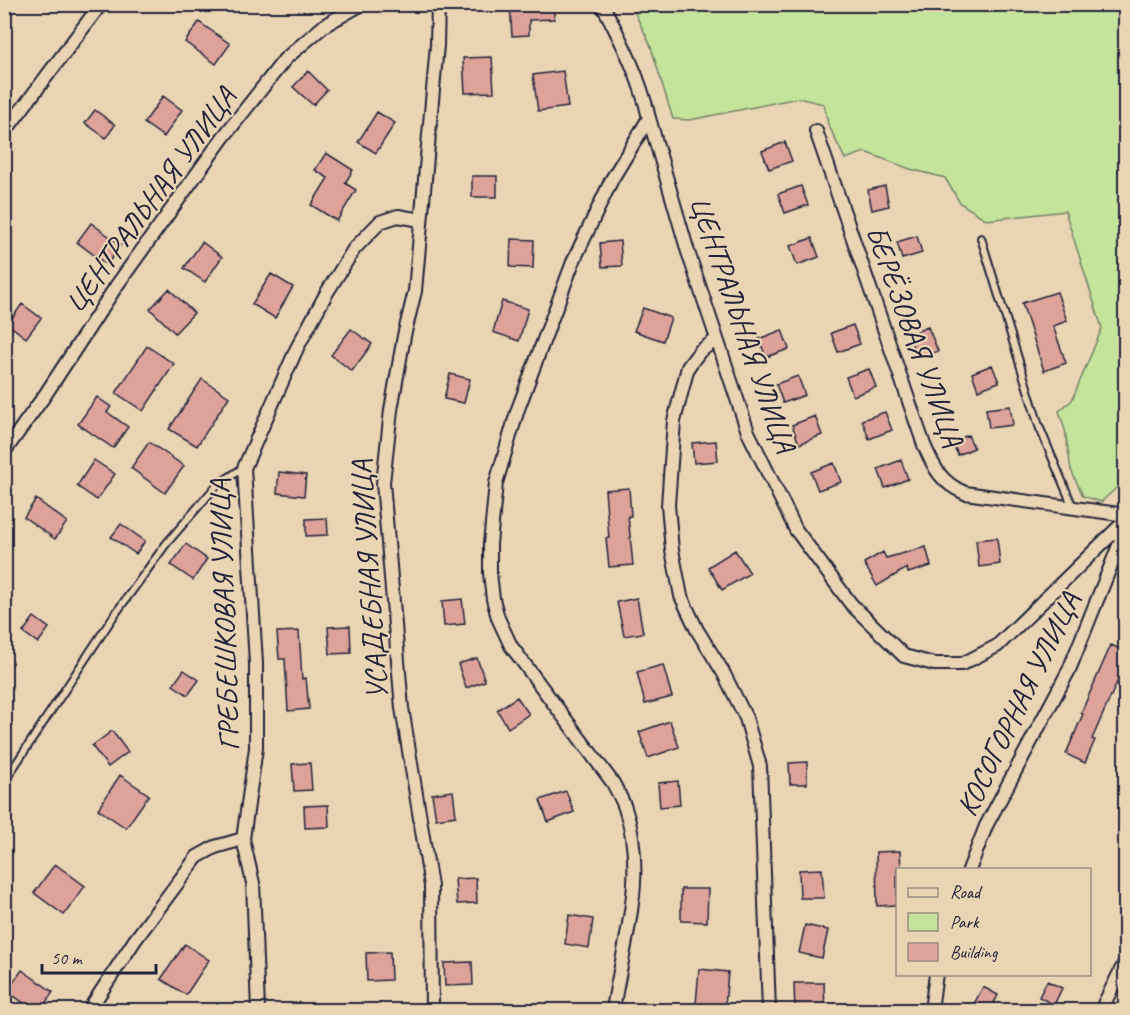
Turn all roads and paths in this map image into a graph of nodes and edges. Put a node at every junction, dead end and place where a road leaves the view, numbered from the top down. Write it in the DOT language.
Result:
graph roads {
  1 [pos="101,4"];
  2 [pos="362,4"];
  3 [pos="438,4"];
  4 [pos="602,4"];
  5 [pos="649,118"];
  6 [pos="816,131"];
  7 [pos="4,133"];
  8 [pos="421,220"];
  9 [pos="981,238"];
  10 [pos="716,340"];
  11 [pos="4,452"];
  12 [pos="244,468"];
  13 [pos="1073,508"];
  14 [pos="1125,514"];
  15 [pos="1125,520"];
  16 [pos="1125,528"];
  17 [pos="4,782"];
  18 [pos="243,838"];
  19 [pos="970,868"];
  20 [pos="1125,960"];
  21 [pos="936,976"];
  22 [pos="89,1011"];
  23 [pos="258,1011"];
  24 [pos="432,1011"];
  25 [pos="613,1011"];
  26 [pos="769,1011"];
  27 [pos="932,1011"];
  28 [pos="1101,1011"];
  1 -- 7 [label="street"];
  2 -- 11 [label="street, ЦЕНТРАЛЬНАЯ УЛИЦА"];
  3 -- 8 [label="street, УСАДЕБНАЯ УЛИЦА"];
  4 -- 5 [label="street, ЦЕНТРАЛЬНАЯ УЛИЦА"];
  5 -- 10 [label="street, ЦЕНТРАЛЬНАЯ УЛИЦА"];
  5 -- 25 [label="street"];
  6 -- 13 [label="street, БЕРЁЗОВАЯ УЛИЦА"];
  8 -- 12 [label="street, ГРЕБЕШКОВАЯ УЛИЦА"];
  8 -- 24 [label="street, УСАДЕБНАЯ УЛИЦА"];
  9 -- 13 [label="lane"];
  10 -- 15 [label="street, ЦЕНТРАЛЬНАЯ УЛИЦА"];
  10 -- 26 [label="street"];
  12 -- 17 [label="lane"];
  12 -- 18 [label="street, ГРЕБЕШКОВАЯ УЛИЦА"];
  13 -- 14 [label="street, БЕРЁЗОВАЯ УЛИЦА"];
  16 -- 19 [label="street, КОСОГОРНАЯ УЛИЦА"];
  18 -- 22 [label="street"];
  18 -- 23 [label="street, ГРЕБЕШКОВАЯ УЛИЦА"];
  20 -- 28 [label="street"];
  21 -- 27 [label="street"];
}
